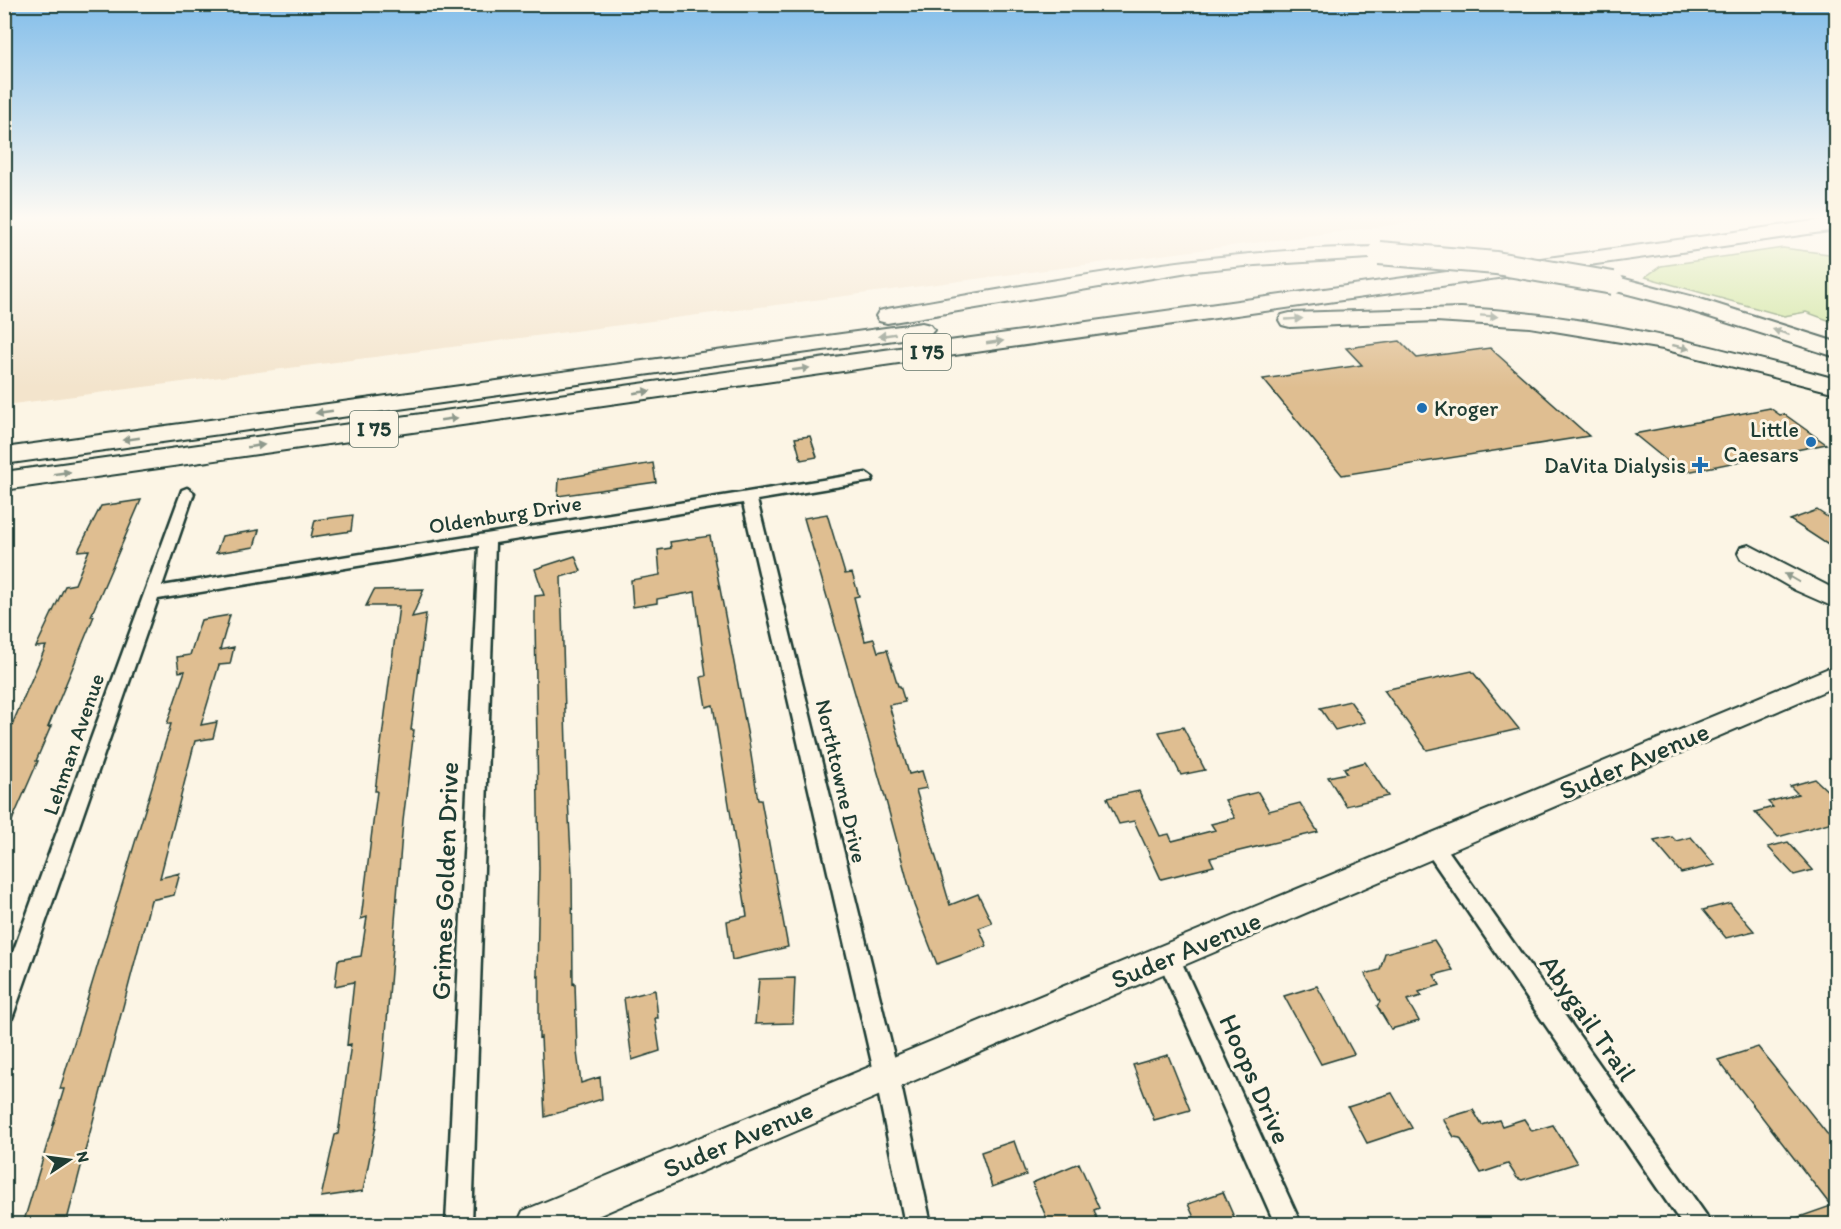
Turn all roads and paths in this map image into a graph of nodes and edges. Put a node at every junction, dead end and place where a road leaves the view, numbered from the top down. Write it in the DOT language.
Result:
graph roads {
  1 [pos="1147,273"];
  2 [pos="1336,273"];
  3 [pos="1485,273"];
  4 [pos="1560,273"];
  5 [pos="1053,312"];
  6 [pos="959,325"];
  7 [pos="1110,326"];
  8 [pos="1836,350"];
  9 [pos="1836,386"];
  10 [pos="445,396"];
  11 [pos="4,456"];
  12 [pos="866,478"];
  13 [pos="4,481"];
  14 [pos="187,494"];
  15 [pos="749,497"];
  16 [pos="488,539"];
  17 [pos="1749,553"];
  18 [pos="151,594"];
  19 [pos="1836,600"];
  20 [pos="1836,675"];
  21 [pos="1433,845"];
  22 [pos="1168,957"];
  23 [pos="4,1010"];
  24 [pos="887,1076"];
  25 [pos="459,1224"];
  26 [pos="536,1224"];
  27 [pos="918,1224"];
  28 [pos="1288,1224"];
  29 [pos="1697,1224"];
  1 -- 10 [label="highway, one-way, bridge"];
  2 -- 5 [label="highway"];
  3 -- 7 [label="highway, I 75"];
  8 -- 4 [label="highway, one-way, bridge"];
  6 -- 10 [label="highway, I 75, one-way"];
  7 -- 9 [label="highway, one-way"];
  13 -- 7 [label="highway, I 75, one-way"];
  10 -- 11 [label="highway, I 75, one-way"];
  12 -- 15 [label="street, Oldenburg Drive"];
  14 -- 18 [label="street, Lehman Avenue"];
  15 -- 16 [label="street, Oldenburg Drive"];
  15 -- 24 [label="street, Northtowne Drive"];
  16 -- 18 [label="street, Oldenburg Drive"];
  16 -- 25 [label="street, Grimes Golden Drive"];
  19 -- 17 [label="street, one-way"];
  18 -- 23 [label="street, Lehman Avenue"];
  20 -- 21 [label="street, Suder Avenue"];
  21 -- 22 [label="street, Suder Avenue"];
  21 -- 29 [label="street, Abygail Trail"];
  22 -- 24 [label="street, Suder Avenue"];
  22 -- 28 [label="street, Hoops Drive"];
  24 -- 26 [label="street, Suder Avenue"];
  24 -- 27 [label="street, Northtowne Drive"];
}
